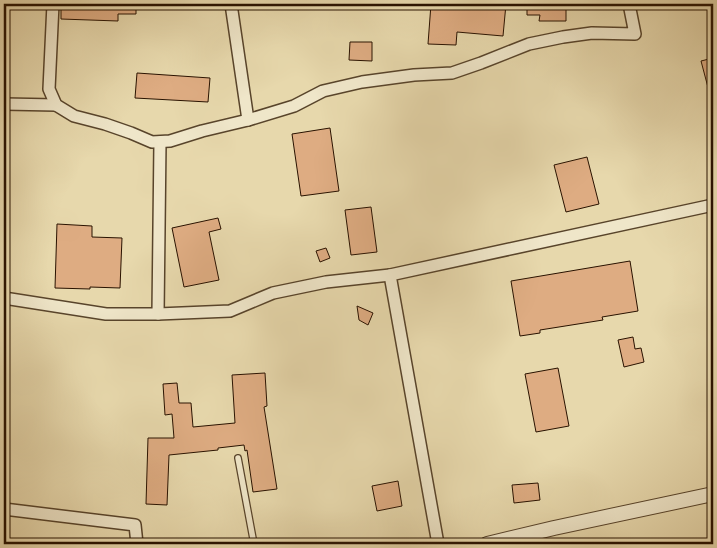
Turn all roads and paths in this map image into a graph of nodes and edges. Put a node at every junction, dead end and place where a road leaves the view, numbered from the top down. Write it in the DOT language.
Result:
graph roads {
  1 [pos="53,4"];
  2 [pos="231,4"];
  3 [pos="629,4"];
  4 [pos="4,104"];
  5 [pos="56,105"];
  6 [pos="248,120"];
  7 [pos="160,142"];
  8 [pos="713,205"];
  9 [pos="390,275"];
  10 [pos="4,298"];
  11 [pos="158,314"];
  12 [pos="238,458"];
  13 [pos="713,494"];
  14 [pos="4,509"];
  15 [pos="138,544"];
  16 [pos="254,544"];
  17 [pos="438,544"];
  18 [pos="487,544"];
  1 -- 5 [label="street"];
  2 -- 6 [label="street"];
  3 -- 6 [label="street"];
  4 -- 5 [label="street"];
  5 -- 7 [label="street"];
  6 -- 7 [label="street"];
  7 -- 11 [label="street"];
  8 -- 9 [label="street"];
  9 -- 11 [label="street"];
  9 -- 17 [label="street"];
  10 -- 11 [label="street"];
  12 -- 16 [label="lane"];
  13 -- 18 [label="street"];
  14 -- 15 [label="street"];
}
